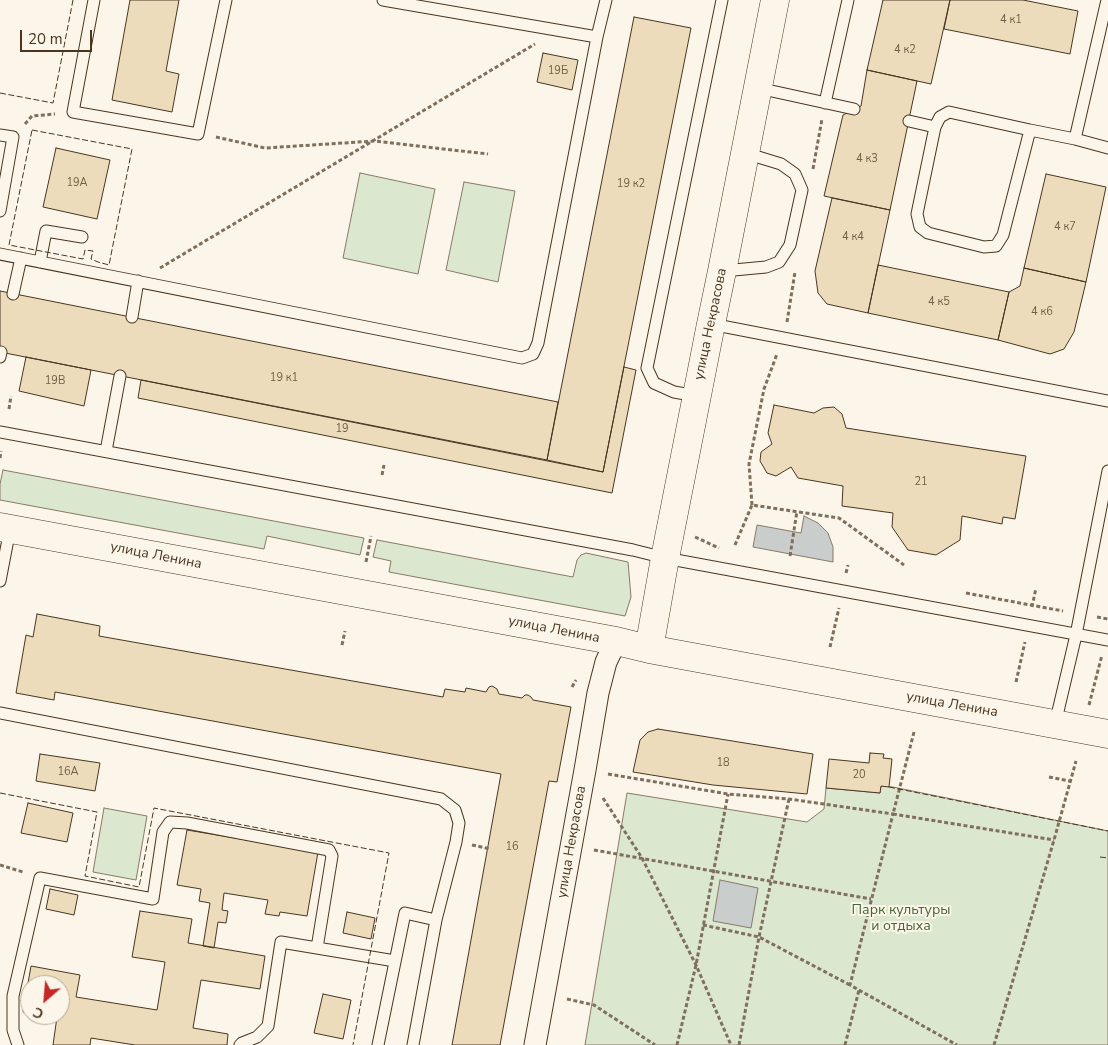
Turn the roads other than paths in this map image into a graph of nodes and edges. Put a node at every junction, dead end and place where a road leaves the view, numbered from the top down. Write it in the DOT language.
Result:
graph roads {
  1 [pos="94,0"];
  2 [pos="226,0"];
  3 [pos="383,0"];
  4 [pos="606,0"];
  5 [pos="722,0"];
  6 [pos="774,0"];
  7 [pos="848,0"];
  8 [pos="1107,0"];
  9 [pos="598,37"];
  10 [pos="758,88"];
  11 [pos="824,103"];
  12 [pos="854,109"];
  13 [pos="909,121"];
  14 [pos="935,127"];
  15 [pos="1030,130"];
  16 [pos="0,135"];
  17 [pos="1075,139"];
  18 [pos="1108,148"];
  19 [pos="745,153"];
  20 [pos="0,211"];
  21 [pos="82,237"];
  22 [pos="0,254"];
  23 [pos="21,258"];
  24 [pos="40,262"];
  25 [pos="722,271"];
  26 [pos="138,281"];
  27 [pos="13,294"];
  28 [pos="132,317"];
  29 [pos="710,324"];
  30 [pos="120,376"];
  31 [pos="697,396"];
  32 [pos="1108,401"];
  33 [pos="0,432"];
  34 [pos="106,451"];
  35 [pos="1108,471"];
  36 [pos="5,528"];
  37 [pos="665,558"];
  38 [pos="0,581"];
  39 [pos="1076,634"];
  40 [pos="1107,640"];
  41 [pos="616,641"];
  42 [pos="649,649"];
  43 [pos="0,714"];
  44 [pos="1055,724"];
  45 [pos="1108,734"];
  46 [pos="436,920"];
  47 [pos="316,948"];
  48 [pos="395,961"];
  49 [pos="18,1045"];
  50 [pos="240,1045"];
  51 [pos="378,1045"];
  52 [pos="413,1045"];
  53 [pos="535,1045"];
  1 -- 2 [label="lane"];
  3 -- 9 [label="lane"];
  4 -- 9 [label="lane"];
  5 -- 31 [label="lane"];
  6 -- 10 [label="street, улица Некрасова"];
  7 -- 11 [label="lane"];
  8 -- 17 [label="lane"];
  9 -- 26 [label="lane"];
  10 -- 11 [label="lane"];
  10 -- 19 [label="street, улица Некрасова"];
  11 -- 12 [label="lane"];
  13 -- 14 [label="lane"];
  14 -- 15 [label="lane"];
  14 -- 15 [label="lane"];
  15 -- 17 [label="lane"];
  16 -- 20 [label="lane"];
  17 -- 18 [label="lane"];
  19 -- 25 [label="street, улица Некрасова"];
  19 -- 25 [label="lane"];
  21 -- 24 [label="lane"];
  22 -- 23 [label="lane"];
  23 -- 24 [label="lane"];
  23 -- 27 [label="lane"];
  24 -- 26 [label="lane"];
  25 -- 29 [label="street, улица Некрасова"];
  26 -- 28 [label="lane"];
  29 -- 31 [label="street, улица Некрасова"];
  29 -- 32 [label="lane"];
  30 -- 34 [label="lane"];
  31 -- 37 [label="street, улица Некрасова"];
  33 -- 34 [label="lane"];
  34 -- 37 [label="lane"];
  35 -- 39 [label="lane"];
  36 -- 38 [label="lane"];
  36 -- 41 [label="street, улица Ленина"];
  37 -- 39 [label="lane"];
  37 -- 42 [label="street, улица Некрасова"];
  39 -- 40 [label="lane"];
  39 -- 44 [label="lane"];
  41 -- 42 [label="street, улица Ленина"];
  41 -- 53 [label="street, улица Некрасова"];
  42 -- 44 [label="street, улица Ленина"];
  43 -- 46 [label="lane"];
  44 -- 45 [label="street, улица Ленина"];
  46 -- 48 [label="lane"];
  46 -- 52 [label="lane"];
  47 -- 48 [label="lane"];
  47 -- 49 [label="lane"];
  47 -- 50 [label="lane"];
  48 -- 51 [label="lane"];
}
